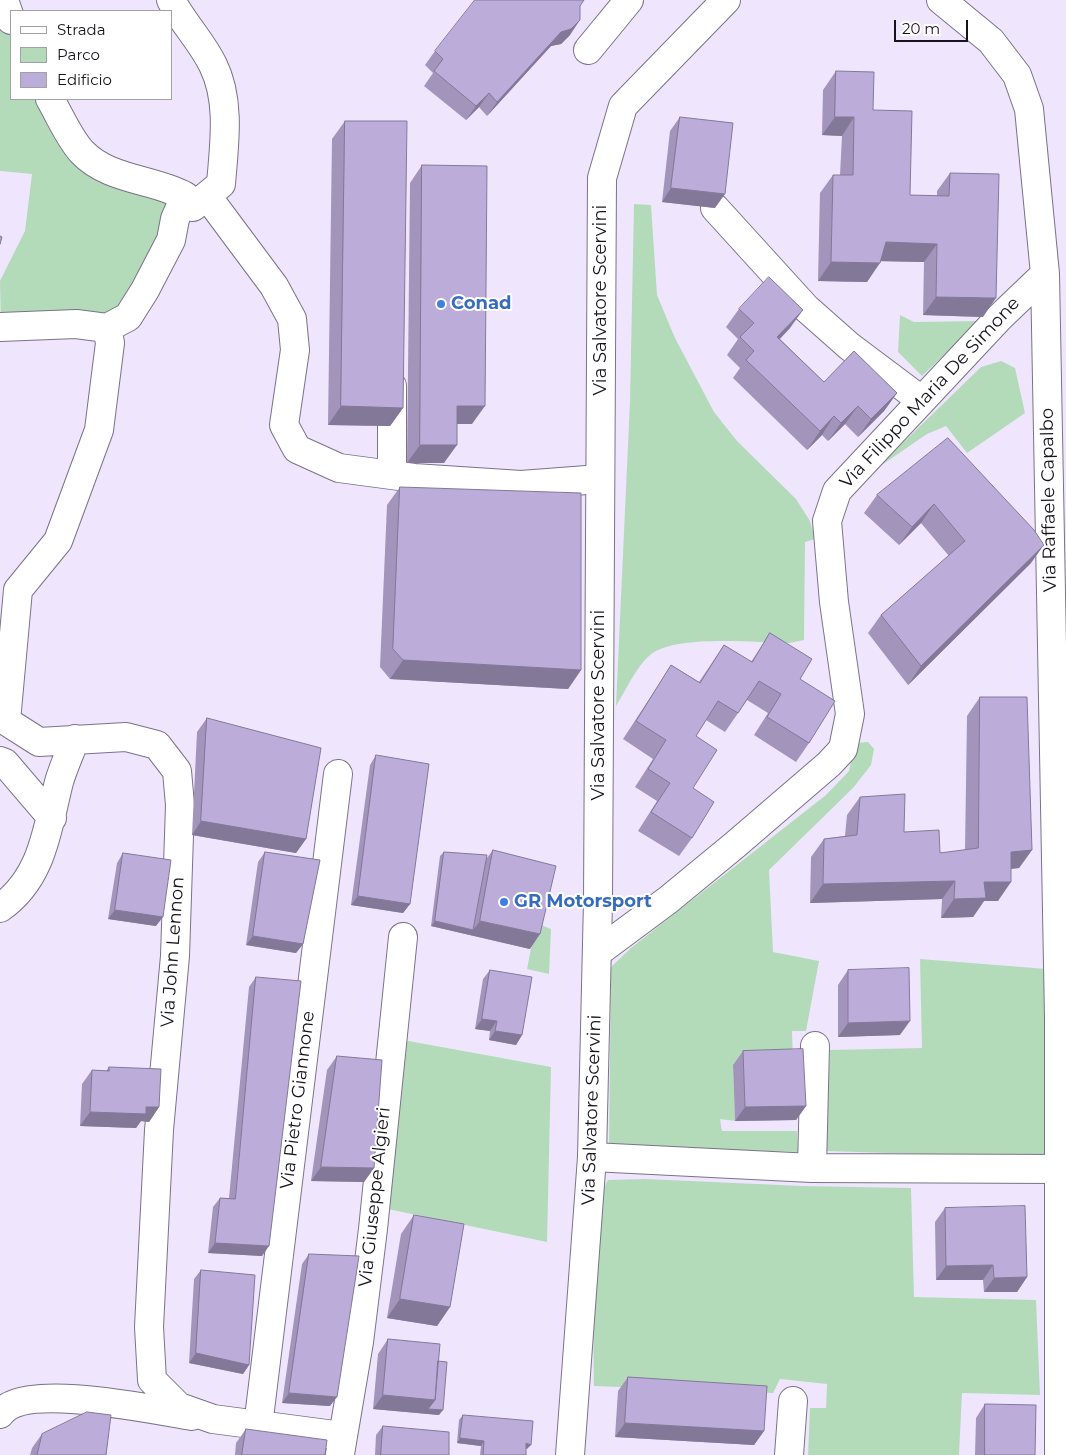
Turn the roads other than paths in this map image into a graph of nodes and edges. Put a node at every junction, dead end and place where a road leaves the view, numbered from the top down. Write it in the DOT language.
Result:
graph roads {
  1 [pos="4,0"];
  2 [pos="171,0"];
  3 [pos="629,0"];
  4 [pos="726,0"];
  5 [pos="941,0"];
  6 [pos="10,17"];
  7 [pos="588,50"];
  8 [pos="51,100"];
  9 [pos="207,196"];
  10 [pos="715,208"];
  11 [pos="175,219"];
  12 [pos="1045,274"];
  13 [pos="0,327"];
  14 [pos="107,328"];
  15 [pos="392,358"];
  16 [pos="921,400"];
  17 [pos="392,475"];
  18 [pos="600,478"];
  19 [pos="9,585"];
  20 [pos="3,720"];
  21 [pos="75,739"];
  22 [pos="0,761"];
  23 [pos="338,774"];
  24 [pos="52,818"];
  25 [pos="598,901"];
  26 [pos="0,908"];
  27 [pos="403,937"];
  28 [pos="1062,1017"];
  29 [pos="815,1046"];
  30 [pos="592,1157"];
  31 [pos="812,1168"];
  32 [pos="1059,1169"];
  33 [pos="1062,1285"];
  34 [pos="793,1401"];
  35 [pos="0,1414"];
  36 [pos="214,1419"];
  37 [pos="258,1426"];
  38 [pos="341,1446"];
  39 [pos="570,1455"];
  40 [pos="789,1455"];
  41 [pos="1059,1455"];
  1 -- 6 [label="street"];
  2 -- 9 [label="street"];
  3 -- 7 [label="street"];
  4 -- 18 [label="street, Via Salvatore Scervini"];
  5 -- 12 [label="street, Via Raffaele Capalbo"];
  8 -- 11 [label="street"];
  9 -- 11 [label="street"];
  9 -- 17 [label="street"];
  10 -- 16 [label="street"];
  11 -- 14 [label="street"];
  12 -- 16 [label="street, Via Filippo Maria De Simone"];
  12 -- 28 [label="street, Via Raffaele Capalbo"];
  13 -- 14 [label="street"];
  14 -- 19 [label="street"];
  15 -- 17 [label="street"];
  16 -- 25 [label="street, Via Filippo Maria De Simone"];
  17 -- 18 [label="street"];
  18 -- 25 [label="street, Via Salvatore Scervini"];
  19 -- 20 [label="street, Via John Lennon"];
  20 -- 21 [label="street, Via John Lennon"];
  21 -- 24 [label="street"];
  21 -- 36 [label="street, Via John Lennon"];
  22 -- 24 [label="street"];
  23 -- 37 [label="street, Via Pietro Giannone"];
  24 -- 26 [label="street"];
  25 -- 30 [label="street, Via Salvatore Scervini"];
  27 -- 38 [label="street, Via Giuseppe Algieri"];
  28 -- 32 [label="street, Via Raffaele Capalbo"];
  29 -- 31 [label="street"];
  30 -- 31 [label="street"];
  30 -- 39 [label="street, Via Salvatore Scervini"];
  31 -- 32 [label="street"];
  32 -- 33 [label="street, Via Raffaele Capalbo"];
  33 -- 41 [label="street, Via Raffaele Capalbo"];
  34 -- 40 [label="street"];
  35 -- 36 [label="street, Via John Lennon"];
  36 -- 37 [label="street, Via John Lennon"];
  37 -- 38 [label="street, Via John Lennon"];
}
